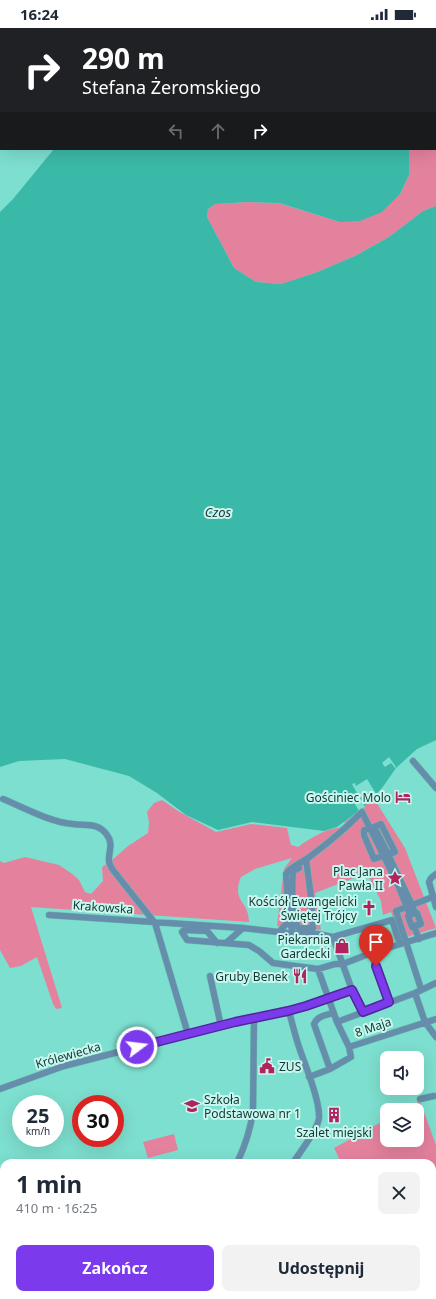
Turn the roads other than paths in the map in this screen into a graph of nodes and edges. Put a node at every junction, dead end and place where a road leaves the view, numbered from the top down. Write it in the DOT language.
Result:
graph roads {
  1 [pos="413,761"];
  2 [pos="436,788"];
  3 [pos="3,799"];
  4 [pos="372,827"];
  5 [pos="386,855"];
  6 [pos="306,862"];
  7 [pos="436,874"];
  8 [pos="430,898"];
  9 [pos="410,906"];
  10 [pos="436,907"];
  11 [pos="413,914"];
  12 [pos="49,915"];
  13 [pos="289,917"];
  14 [pos="155,923"];
  15 [pos="414,926"];
  16 [pos="243,928"];
  17 [pos="313,928"];
  18 [pos="279,932"];
  19 [pos="436,933"];
  20 [pos="318,934"];
  21 [pos="295,936"];
  22 [pos="334,938"];
  23 [pos="419,939"];
  24 [pos="217,943"];
  25 [pos="226,943"];
  26 [pos="403,943"];
  27 [pos="371,954"];
  28 [pos="343,964"];
  29 [pos="318,969"];
  30 [pos="210,976"];
  31 [pos="436,983"];
  32 [pos="421,989"];
  33 [pos="352,990"];
  34 [pos="415,993"];
  35 [pos="328,998"];
  36 [pos="389,1002"];
  37 [pos="288,1011"];
  38 [pos="333,1013"];
  39 [pos="360,1013"];
  40 [pos="254,1019"];
  41 [pos="436,1019"];
  42 [pos="337,1022"];
  43 [pos="425,1022"];
  44 [pos="221,1026"];
  45 [pos="188,1034"];
  46 [pos="436,1037"];
  47 [pos="349,1047"];
  48 [pos="330,1069"];
  49 [pos="309,1077"];
  50 [pos="0,1089"];
  51 [pos="434,1096"];
  52 [pos="420,1099"];
  53 [pos="239,1159"];
  54 [pos="295,1159"];
  1 -- 2 [label="street"];
  3 -- 14 [label="street"];
  4 -- 5 [label="street"];
  4 -- 5 [label="street"];
  4 -- 5 [label="street"];
  4 -- 6 [label="street"];
  5 -- 9 [label="street"];
  6 -- 13 [label="street"];
  6 -- 17 [label="street"];
  6 -- 17 [label="street"];
  7 -- 10 [label="street"];
  8 -- 9 [label="street"];
  9 -- 11 [label="street"];
  9 -- 26 [label="street"];
  11 -- 15 [label="street"];
  11 -- 15 [label="street"];
  12 -- 14 [label="street, Krakowska"];
  13 -- 18 [label="street"];
  13 -- 21 [label="street"];
  14 -- 16 [label="street, Krakowska"];
  14 -- 45 [label="street"];
  15 -- 23 [label="street"];
  16 -- 18 [label="street, Krakowska"];
  16 -- 25 [label="street"];
  17 -- 20 [label="street"];
  18 -- 21 [label="street, Krakowska"];
  19 -- 23 [label="street"];
  20 -- 21 [label="street, Krakowska"];
  20 -- 22 [label="street, Krakowska"];
  22 -- 26 [label="street"];
  22 -- 28 [label="street"];
  23 -- 26 [label="street"];
  24 -- 24 [label="street"];
  24 -- 25 [label="street"];
  25 -- 29 [label="street"];
  26 -- 27 [label="street"];
  26 -- 32 [label="street"];
  27 -- 28 [label="street"];
  27 -- 36 [label="street"];
  28 -- 29 [label="street"];
  28 -- 33 [label="street"];
  29 -- 35 [label="street"];
  30 -- 44 [label="street"];
  31 -- 32 [label="street"];
  32 -- 34 [label="street"];
  33 -- 35 [label="street, Królewiecka"];
  33 -- 39 [label="street"];
  34 -- 36 [label="street"];
  34 -- 43 [label="street"];
  35 -- 37 [label="street, Królewiecka"];
  35 -- 38 [label="street"];
  36 -- 39 [label="street"];
  37 -- 40 [label="street, Królewiecka"];
  37 -- 49 [label="street"];
  38 -- 42 [label="street"];
  38 -- 48 [label="street"];
  39 -- 42 [label="street"];
  40 -- 44 [label="street, Królewiecka"];
  40 -- 53 [label="street"];
  41 -- 43 [label="street, 8 Maja"];
  42 -- 47 [label="street"];
  43 -- 46 [label="street"];
  43 -- 47 [label="street, 8 Maja"];
  44 -- 45 [label="street, Królewiecka"];
  45 -- 50 [label="street, Królewiecka"];
  47 -- 48 [label="street, 8 Maja"];
  48 -- 49 [label="street, 8 Maja"];
  49 -- 54 [label="street"];
  51 -- 52 [label="street"];
}
